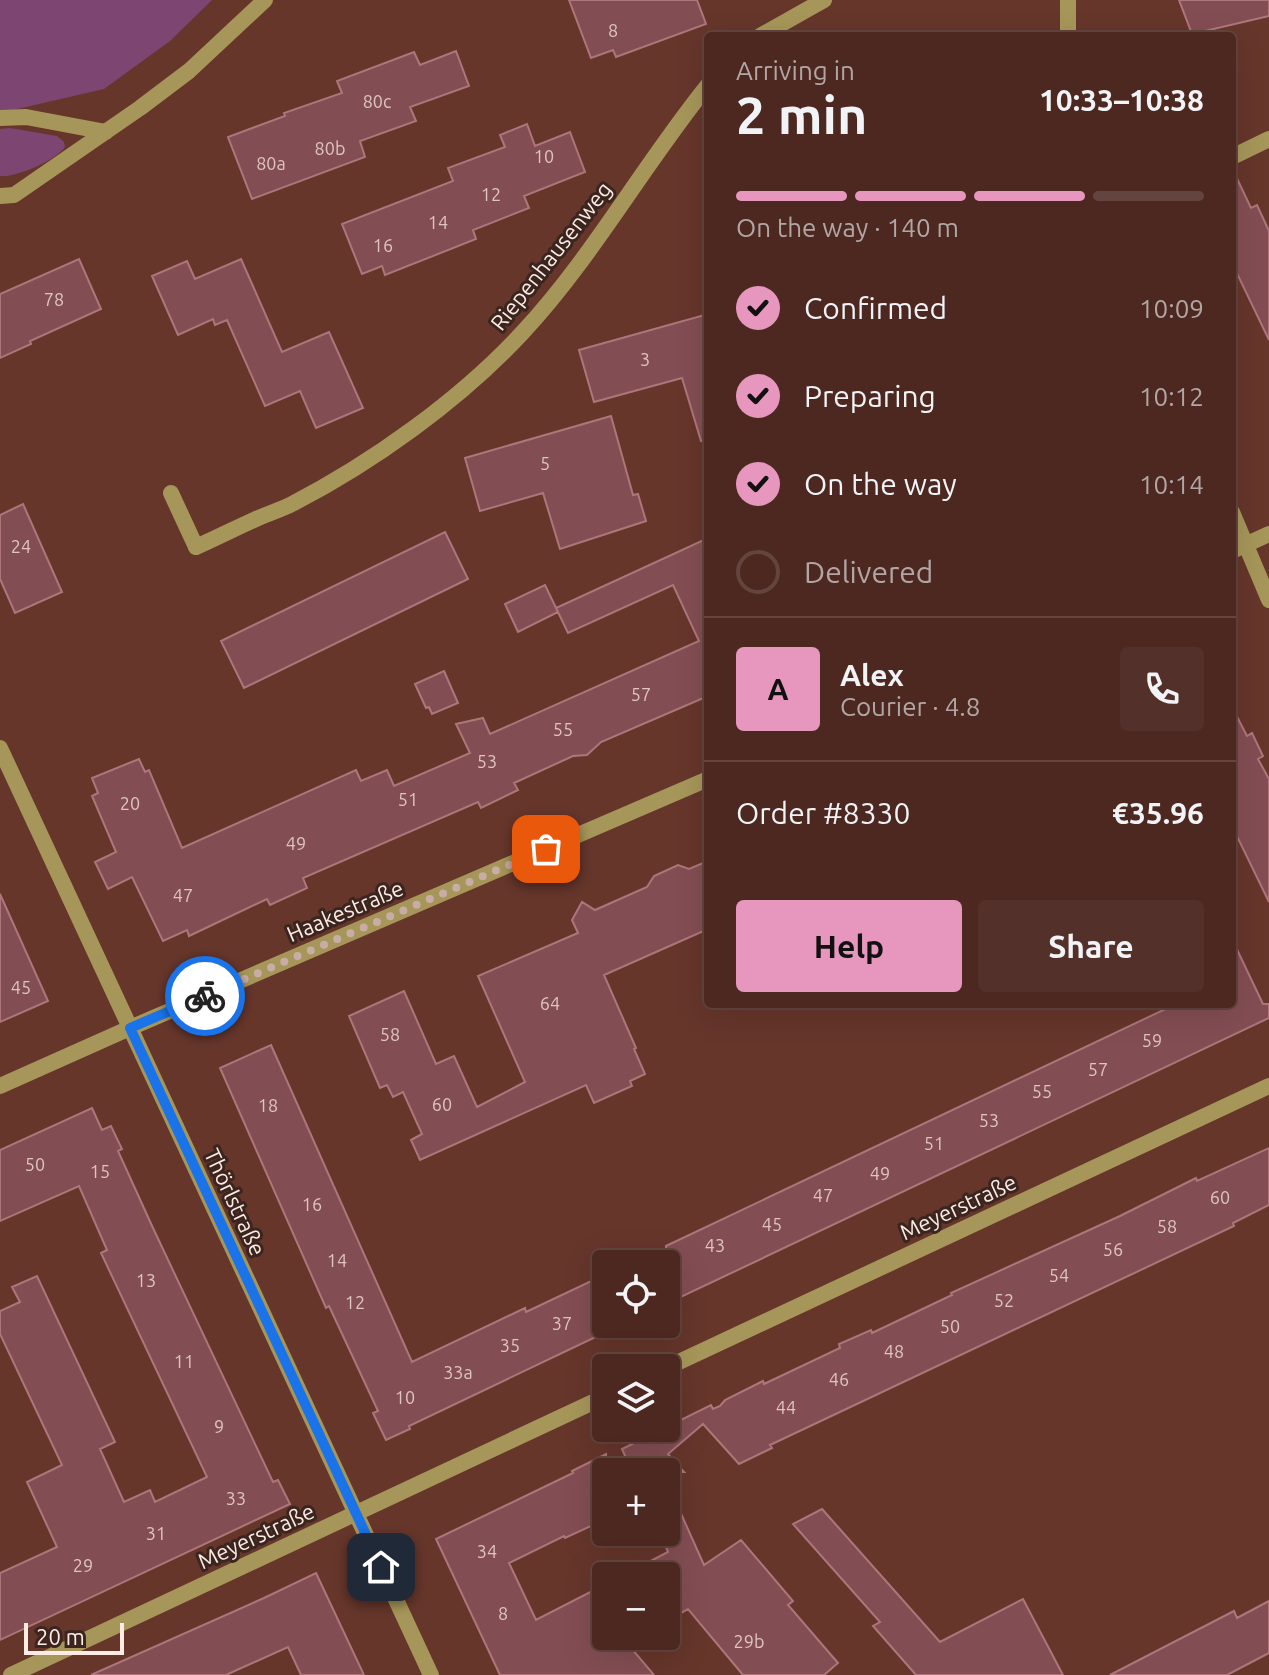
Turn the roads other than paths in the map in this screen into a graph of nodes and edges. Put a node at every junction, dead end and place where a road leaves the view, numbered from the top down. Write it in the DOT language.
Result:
graph roads {
  1 [pos="265,0"];
  2 [pos="824,0"];
  3 [pos="1068,0"];
  4 [pos="767,32"];
  5 [pos="1068,32"];
  6 [pos="704,90"];
  7 [pos="0,118"];
  8 [pos="106,132"];
  9 [pos="1269,139"];
  10 [pos="1236,155"];
  11 [pos="0,196"];
  12 [pos="171,493"];
  13 [pos="1269,534"];
  14 [pos="1239,548"];
  15 [pos="1269,600"];
  16 [pos="0,748"];
  17 [pos="704,781"];
  18 [pos="130,1028"];
  19 [pos="0,1086"];
  20 [pos="1269,1086"];
  21 [pos="680,1361"];
  22 [pos="592,1403"];
  23 [pos="356,1514"];
  24 [pos="11,1675"];
  25 [pos="431,1675"];
  1 -- 8 [label="street"];
  2 -- 4 [label="street"];
  3 -- 5 [label="street"];
  6 -- 12 [label="street, Riepenhausenweg"];
  7 -- 8 [label="street"];
  8 -- 11 [label="street"];
  9 -- 10 [label="street"];
  13 -- 14 [label="street"];
  14 -- 15 [label="street"];
  16 -- 18 [label="street, Thörlstraße"];
  17 -- 18 [label="street, Haakestraße"];
  18 -- 19 [label="street, Haakestraße"];
  18 -- 23 [label="street, Thörlstraße"];
  20 -- 21 [label="street, Meyerstraße"];
  22 -- 23 [label="street, Meyerstraße"];
  23 -- 24 [label="street, Meyerstraße"];
  23 -- 25 [label="street, Thörlstraße"];
}
